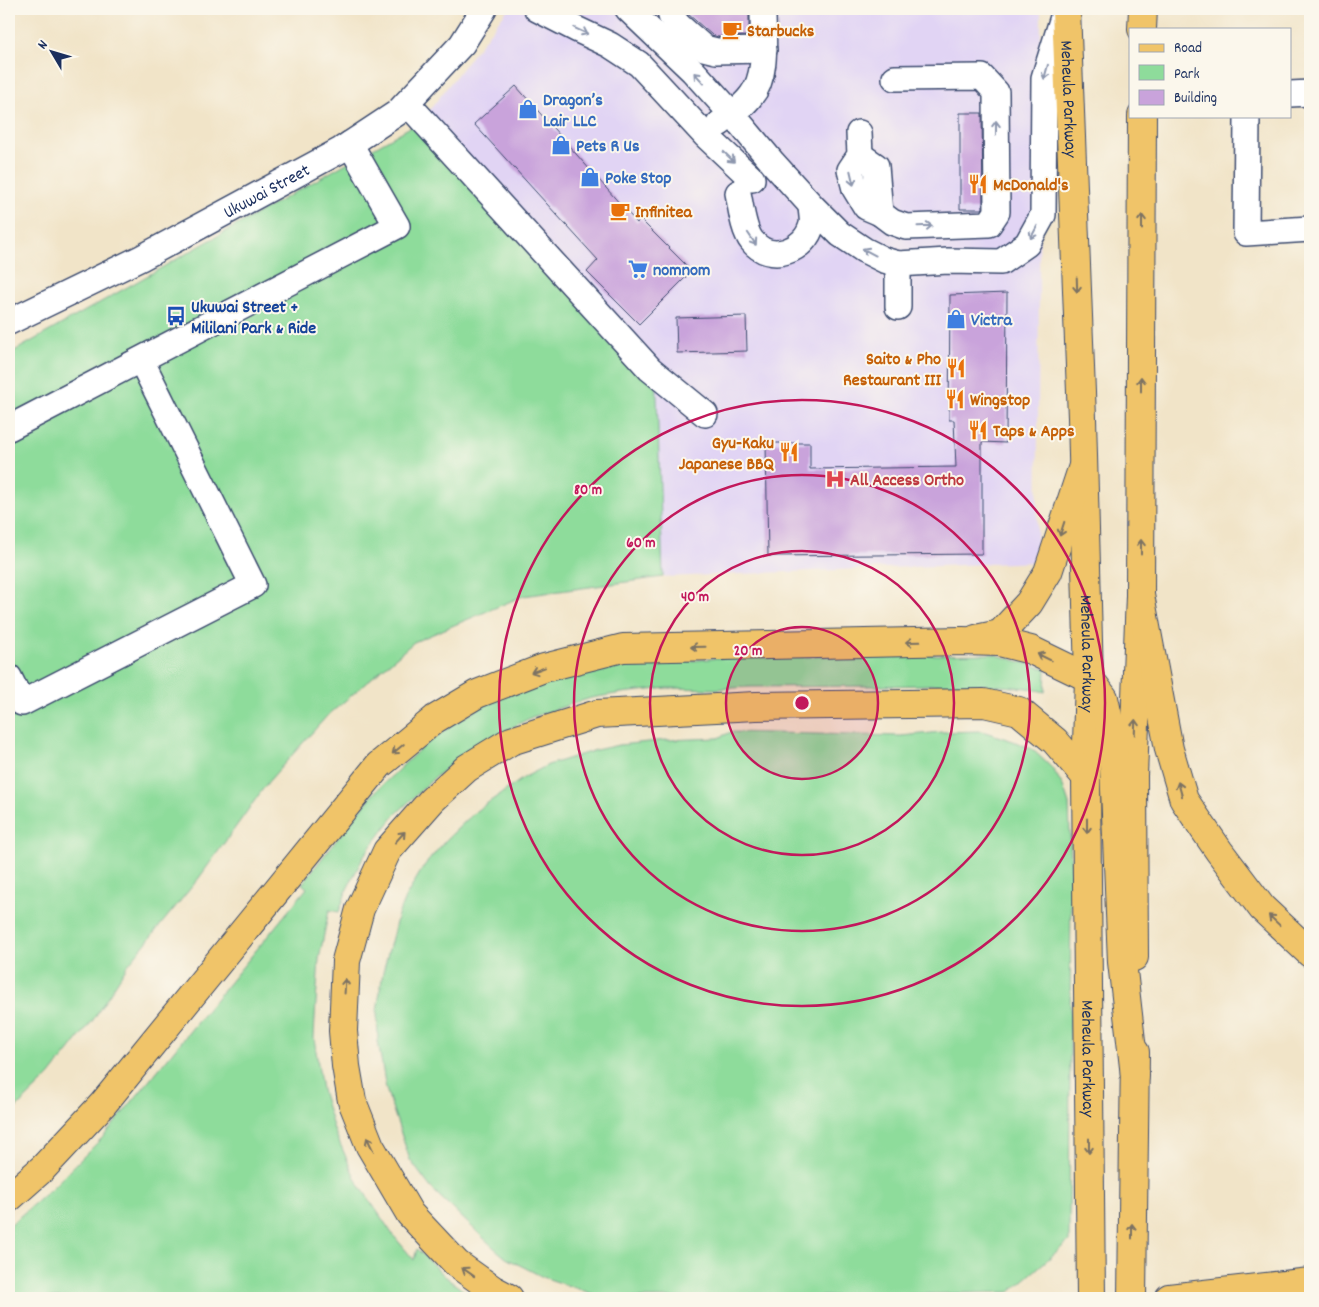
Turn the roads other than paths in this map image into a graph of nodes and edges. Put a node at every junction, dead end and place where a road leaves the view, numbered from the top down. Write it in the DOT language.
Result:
graph roads {
  1 [pos="484,9"];
  2 [pos="537,9"];
  3 [pos="628,9"];
  4 [pos="670,9"];
  5 [pos="1066,9"];
  6 [pos="1142,9"];
  7 [pos="762,13"];
  8 [pos="1142,28"];
  9 [pos="764,50"];
  10 [pos="895,78"];
  11 [pos="1310,93"];
  12 [pos="1292,94"];
  13 [pos="406,103"];
  14 [pos="732,114"];
  15 [pos="1142,118"];
  16 [pos="1247,118"];
  17 [pos="705,135"];
  18 [pos="350,144"];
  19 [pos="859,144"];
  20 [pos="811,205"];
  21 [pos="1310,229"];
  22 [pos="898,264"];
  23 [pos="898,307"];
  24 [pos="9,322"];
  25 [pos="141,360"];
  26 [pos="706,414"];
  27 [pos="9,428"];
  28 [pos="1082,466"];
  29 [pos="1140,596"];
  30 [pos="962,641"];
  31 [pos="9,677"];
  32 [pos="1089,678"];
  33 [pos="1086,777"];
  34 [pos="1310,953"];
  35 [pos="1135,1076"];
  36 [pos="9,1198"];
  37 [pos="1310,1282"];
  38 [pos="1090,1286"];
  39 [pos="1132,1289"];
  40 [pos="509,1298"];
  41 [pos="1169,1298"];
  1 -- 13 [label="street, Ukuwai Street"];
  2 -- 17 [label="street, one-way"];
  14 -- 3 [label="street, one-way"];
  4 -- 9 [label="street"];
  5 -- 22 [label="street, one-way"];
  5 -- 28 [label="main road, Meheula Parkway, one-way"];
  6 -- 8 [label="main road"];
  7 -- 9 [label="street"];
  9 -- 14 [label="street"];
  19 -- 10 [label="street, one-way"];
  11 -- 12 [label="street"];
  13 -- 18 [label="street, Ukuwai Street"];
  13 -- 26 [label="street"];
  14 -- 17 [label="street"];
  14 -- 20 [label="street"];
  29 -- 15 [label="main road, one-way"];
  16 -- 21 [label="street"];
  17 -- 20 [label="street, one-way"];
  18 -- 24 [label="street, Ukuwai Street"];
  18 -- 25 [label="street"];
  22 -- 20 [label="street, one-way"];
  22 -- 23 [label="street"];
  25 -- 27 [label="street"];
  25 -- 31 [label="street"];
  28 -- 30 [label="main road, one-way"];
  28 -- 32 [label="main road, Meheula Parkway"];
  34 -- 29 [label="main road, one-way"];
  35 -- 29 [label="main road, one-way"];
  32 -- 30 [label="main road, one-way"];
  30 -- 36 [label="main road, one-way"];
  32 -- 33 [label="main road, Meheula Parkway"];
  32 -- 35 [label="main road"];
  33 -- 38 [label="main road, Meheula Parkway, one-way"];
  40 -- 33 [label="main road, one-way"];
  39 -- 35 [label="main road, one-way"];
  37 -- 41 [label="main road"];
}
